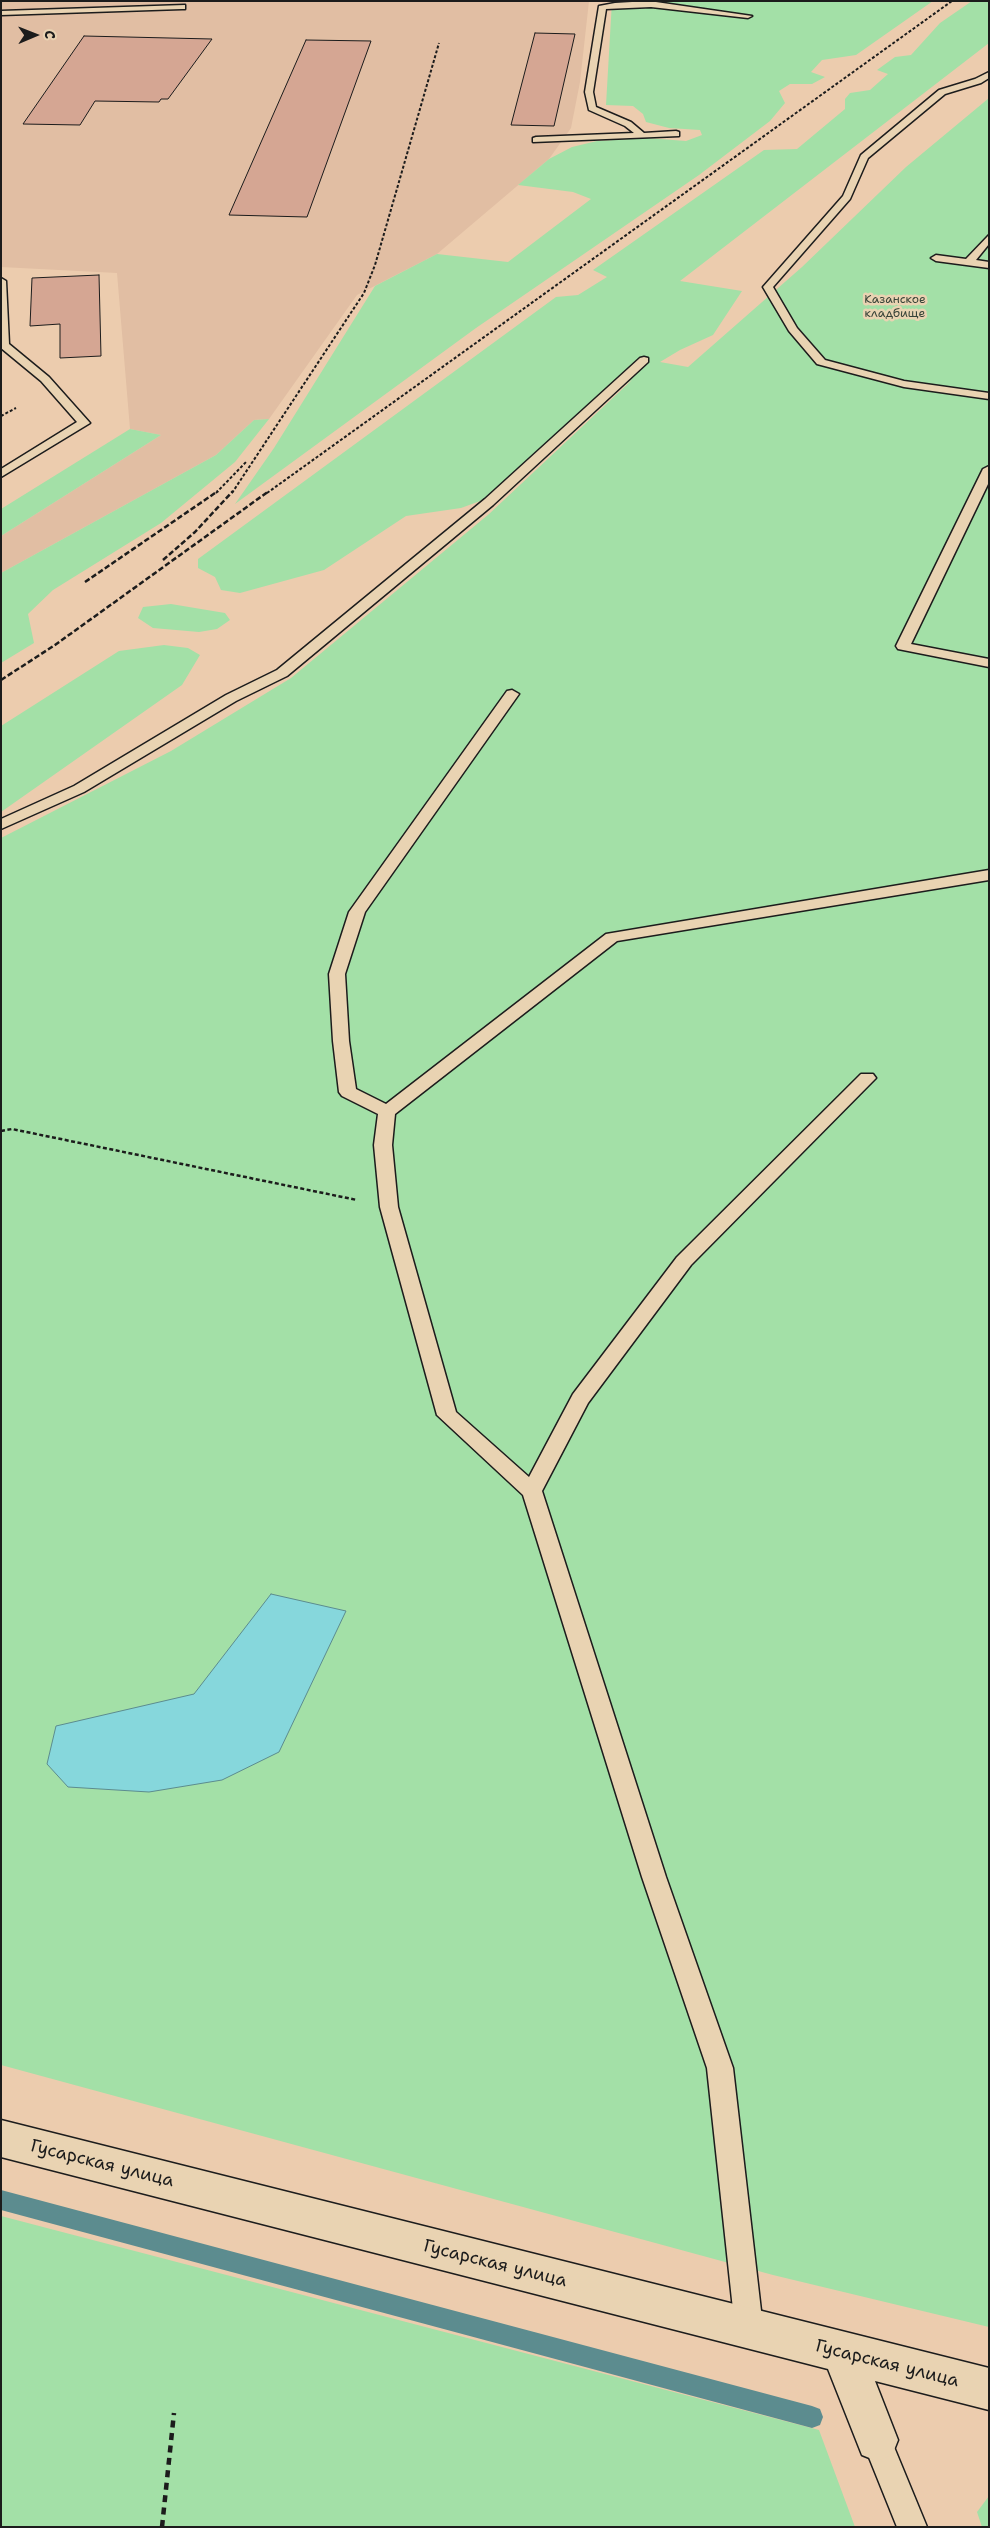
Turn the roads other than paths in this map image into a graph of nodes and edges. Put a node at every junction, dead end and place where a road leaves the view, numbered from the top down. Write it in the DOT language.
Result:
graph roads {
  1 [pos="652,3"];
  2 [pos="182,7"];
  3 [pos="1,12"];
  4 [pos="748,16"];
  5 [pos="989,74"];
  6 [pos="978,80"];
  7 [pos="989,82"];
  8 [pos="676,134"];
  9 [pos="641,135"];
  10 [pos="536,140"];
  11 [pos="989,238"];
  12 [pos="936,258"];
  13 [pos="968,262"];
  14 [pos="989,265"];
  15 [pos="1,281"];
  16 [pos="3,344"];
  17 [pos="644,360"];
  18 [pos="989,396"];
  19 [pos="989,469"];
  20 [pos="1,474"];
  21 [pos="989,663"];
  22 [pos="512,694"];
  23 [pos="1,826"];
  24 [pos="989,875"];
  25 [pos="867,1078"];
  26 [pos="387,1112"];
  27 [pos="532,1491"];
  28 [pos="1,2138"];
  29 [pos="749,2328"];
  30 [pos="842,2352"];
  31 [pos="989,2389"];
  32 [pos="878,2440"];
  33 [pos="912,2527"];
  1 -- 4 [label="lane"];
  1 -- 9 [label="lane"];
  2 -- 3 [label="lane"];
  5 -- 6 [label="lane"];
  6 -- 7 [label="lane"];
  6 -- 18 [label="lane"];
  8 -- 9 [label="lane"];
  9 -- 10 [label="lane"];
  11 -- 13 [label="lane"];
  12 -- 13 [label="lane"];
  13 -- 14 [label="lane"];
  15 -- 16 [label="lane"];
  16 -- 20 [label="lane"];
  17 -- 23 [label="lane"];
  19 -- 21 [label="lane"];
  22 -- 26 [label="lane"];
  24 -- 26 [label="lane"];
  25 -- 27 [label="lane"];
  26 -- 27 [label="lane"];
  27 -- 29 [label="lane"];
  28 -- 29 [label="street, Гусарская улица"];
  29 -- 30 [label="street, Гусарская улица"];
  30 -- 31 [label="street, Гусарская улица"];
  30 -- 32 [label="street"];
  32 -- 33 [label="lane"];
}
